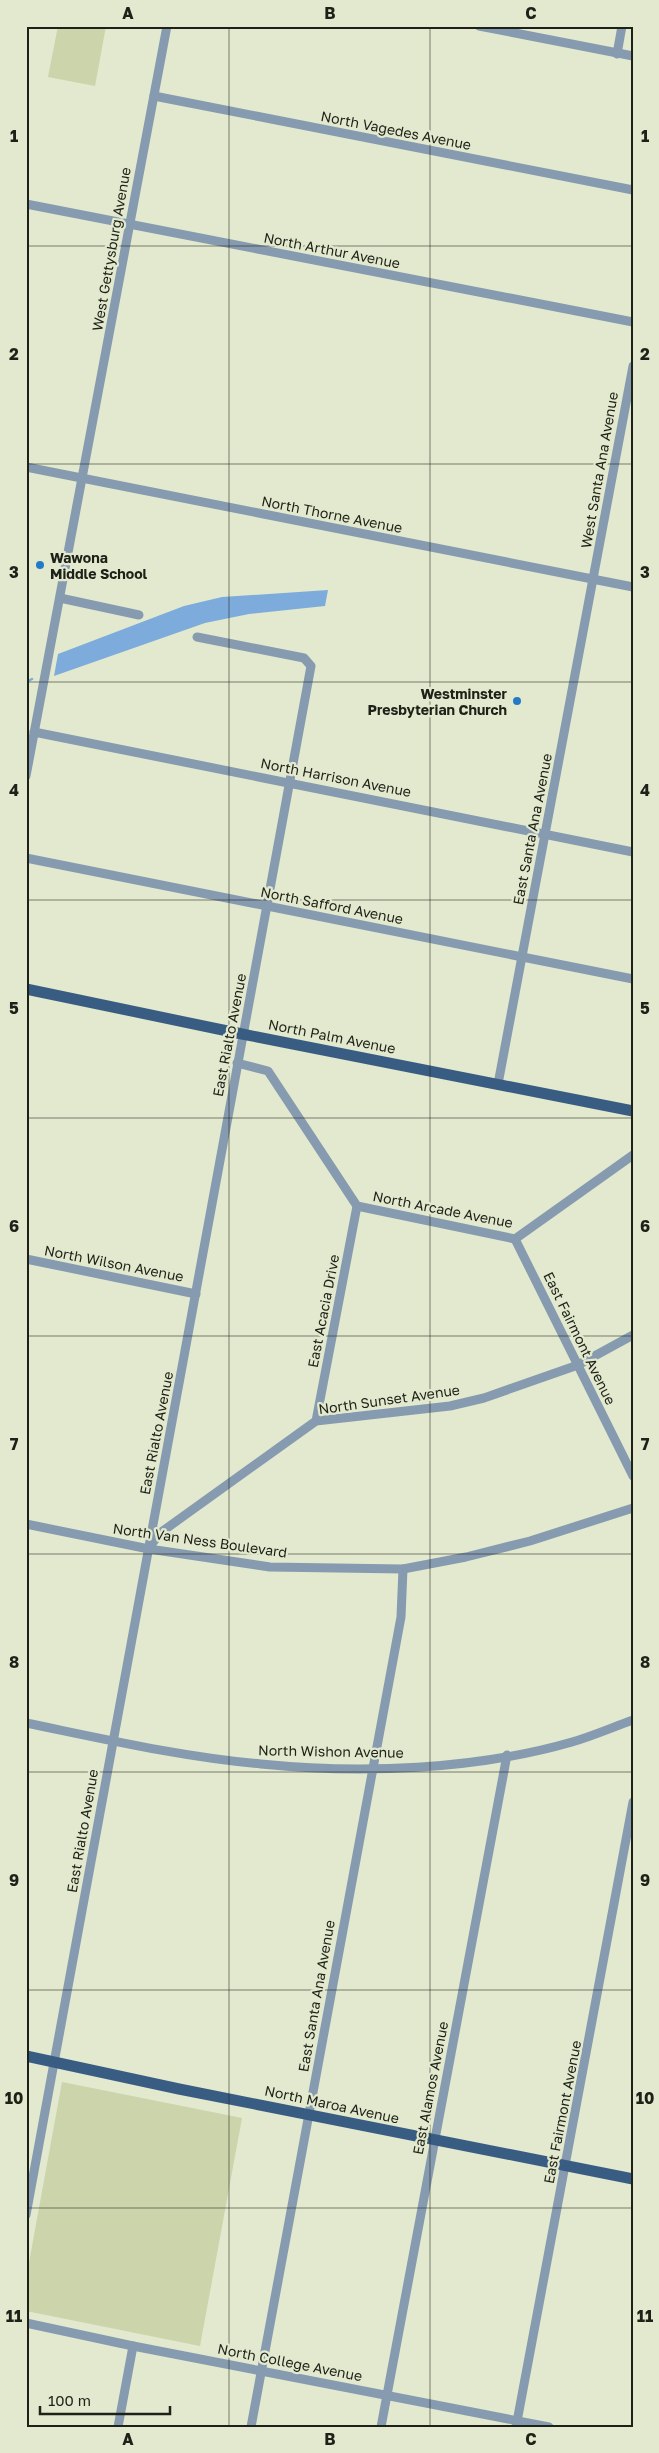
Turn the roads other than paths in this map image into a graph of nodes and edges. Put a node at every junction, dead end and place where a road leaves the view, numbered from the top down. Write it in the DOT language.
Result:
graph roads {
  1 [pos="167,26"];
  2 [pos="478,26"];
  3 [pos="622,26"];
  4 [pos="508,29"];
  5 [pos="617,54"];
  6 [pos="633,56"];
  7 [pos="154,96"];
  8 [pos="633,190"];
  9 [pos="26,204"];
  10 [pos="129,225"];
  11 [pos="633,322"];
  12 [pos="633,366"];
  13 [pos="26,466"];
  14 [pos="83,478"];
  15 [pos="593,579"];
  16 [pos="633,587"];
  17 [pos="60,598"];
  18 [pos="139,615"];
  19 [pos="197,637"];
  20 [pos="34,732"];
  21 [pos="26,776"];
  22 [pos="291,782"];
  23 [pos="546,834"];
  24 [pos="633,852"];
  25 [pos="26,858"];
  26 [pos="267,906"];
  27 [pos="522,957"];
  28 [pos="633,980"];
  29 [pos="26,989"];
  30 [pos="242,1034"];
  31 [pos="237,1063"];
  32 [pos="498,1084"];
  33 [pos="633,1111"];
  34 [pos="633,1156"];
  35 [pos="356,1206"];
  36 [pos="515,1239"];
  37 [pos="26,1259"];
  38 [pos="196,1294"];
  39 [pos="633,1335"];
  40 [pos="578,1365"];
  41 [pos="316,1421"];
  42 [pos="633,1476"];
  43 [pos="633,1508"];
  44 [pos="26,1524"];
  45 [pos="148,1550"];
  46 [pos="403,1569"];
  47 [pos="633,1720"];
  48 [pos="26,1723"];
  49 [pos="112,1740"];
  50 [pos="506,1755"];
  51 [pos="372,1768"];
  52 [pos="633,1802"];
  53 [pos="26,2056"];
  54 [pos="54,2061"];
  55 [pos="309,2113"];
  56 [pos="434,2140"];
  57 [pos="566,2164"];
  58 [pos="633,2179"];
  59 [pos="26,2215"];
  60 [pos="26,2322"];
  61 [pos="133,2346"];
  62 [pos="261,2370"];
  63 [pos="387,2395"];
  64 [pos="516,2424"];
  65 [pos="118,2427"];
  66 [pos="251,2427"];
  67 [pos="381,2427"];
  68 [pos="549,2427"];
  1 -- 7 [label="street, West Gettysburg Avenue"];
  2 -- 4 [label="street"];
  3 -- 5 [label="street"];
  4 -- 5 [label="street"];
  5 -- 6 [label="street"];
  7 -- 8 [label="street, North Vagedes Avenue"];
  7 -- 10 [label="street, West Gettysburg Avenue"];
  9 -- 10 [label="street, North Arthur Avenue"];
  10 -- 11 [label="street, North Arthur Avenue"];
  10 -- 14 [label="street, West Gettysburg Avenue"];
  12 -- 15 [label="street, West Santa Ana Avenue"];
  13 -- 14 [label="street, North Thorne Avenue"];
  14 -- 15 [label="street, North Thorne Avenue"];
  14 -- 17 [label="street, West Gettysburg Avenue"];
  15 -- 16 [label="street, North Thorne Avenue"];
  15 -- 23 [label="street, East Santa Ana Avenue"];
  17 -- 18 [label="street"];
  17 -- 20 [label="street, West Gettysburg Avenue"];
  19 -- 22 [label="street, East Rialto Avenue"];
  20 -- 21 [label="street, West Gettysburg Avenue"];
  20 -- 22 [label="street, North Harrison Avenue"];
  22 -- 23 [label="street, North Harrison Avenue"];
  22 -- 26 [label="street, East Rialto Avenue"];
  23 -- 24 [label="street, North Harrison Avenue"];
  23 -- 27 [label="street, East Santa Ana Avenue"];
  25 -- 26 [label="street, North Safford Avenue"];
  26 -- 27 [label="street, North Safford Avenue"];
  26 -- 30 [label="street, East Rialto Avenue"];
  27 -- 28 [label="street, North Safford Avenue"];
  27 -- 32 [label="street, East Santa Ana Avenue"];
  29 -- 30 [label="main road, North Palm Avenue"];
  30 -- 31 [label="street, East Rialto Avenue"];
  30 -- 32 [label="main road, North Palm Avenue"];
  31 -- 35 [label="street, North Arcade Avenue"];
  31 -- 38 [label="street, East Rialto Avenue"];
  32 -- 33 [label="main road, North Palm Avenue"];
  34 -- 36 [label="street, North Arcade Avenue"];
  35 -- 36 [label="street, North Arcade Avenue"];
  35 -- 41 [label="street, East Acacia Drive"];
  36 -- 40 [label="street, East Fairmont Avenue"];
  37 -- 38 [label="street, North Wilson Avenue"];
  38 -- 45 [label="street, East Rialto Avenue"];
  39 -- 40 [label="street, North Sunset Avenue"];
  40 -- 41 [label="street, North Sunset Avenue"];
  40 -- 42 [label="street, East Fairmont Avenue"];
  41 -- 45 [label="street, North Sunset Avenue"];
  43 -- 46 [label="street, North Van Ness Boulevard"];
  44 -- 45 [label="street, North Van Ness Boulevard"];
  45 -- 46 [label="street, North Van Ness Boulevard"];
  45 -- 49 [label="street, East Rialto Avenue"];
  46 -- 51 [label="street, East Santa Ana Avenue"];
  47 -- 50 [label="street, North Wishon Avenue"];
  48 -- 49 [label="street, North Wishon Avenue"];
  49 -- 51 [label="street, North Wishon Avenue"];
  49 -- 54 [label="street, East Rialto Avenue"];
  50 -- 51 [label="street, North Wishon Avenue"];
  50 -- 56 [label="street, East Alamos Avenue"];
  51 -- 55 [label="street, East Santa Ana Avenue"];
  52 -- 57 [label="street, East Fairmont Avenue"];
  53 -- 54 [label="main road, North Maroa Avenue"];
  54 -- 55 [label="main road, North Maroa Avenue"];
  54 -- 59 [label="street, East Rialto Avenue"];
  55 -- 56 [label="main road, North Maroa Avenue"];
  55 -- 62 [label="street, East Santa Ana Avenue"];
  56 -- 57 [label="main road, North Maroa Avenue"];
  56 -- 63 [label="street, East Alamos Avenue"];
  57 -- 58 [label="main road, North Maroa Avenue"];
  57 -- 64 [label="street, East Fairmont Avenue"];
  60 -- 61 [label="street, North College Avenue"];
  61 -- 62 [label="street, North College Avenue"];
  61 -- 65 [label="street"];
  62 -- 63 [label="street, North College Avenue"];
  62 -- 66 [label="street, East Santa Ana Avenue"];
  63 -- 64 [label="street, North College Avenue"];
  63 -- 67 [label="street, East Alamos Avenue"];
  64 -- 68 [label="street, North College Avenue"];
}
